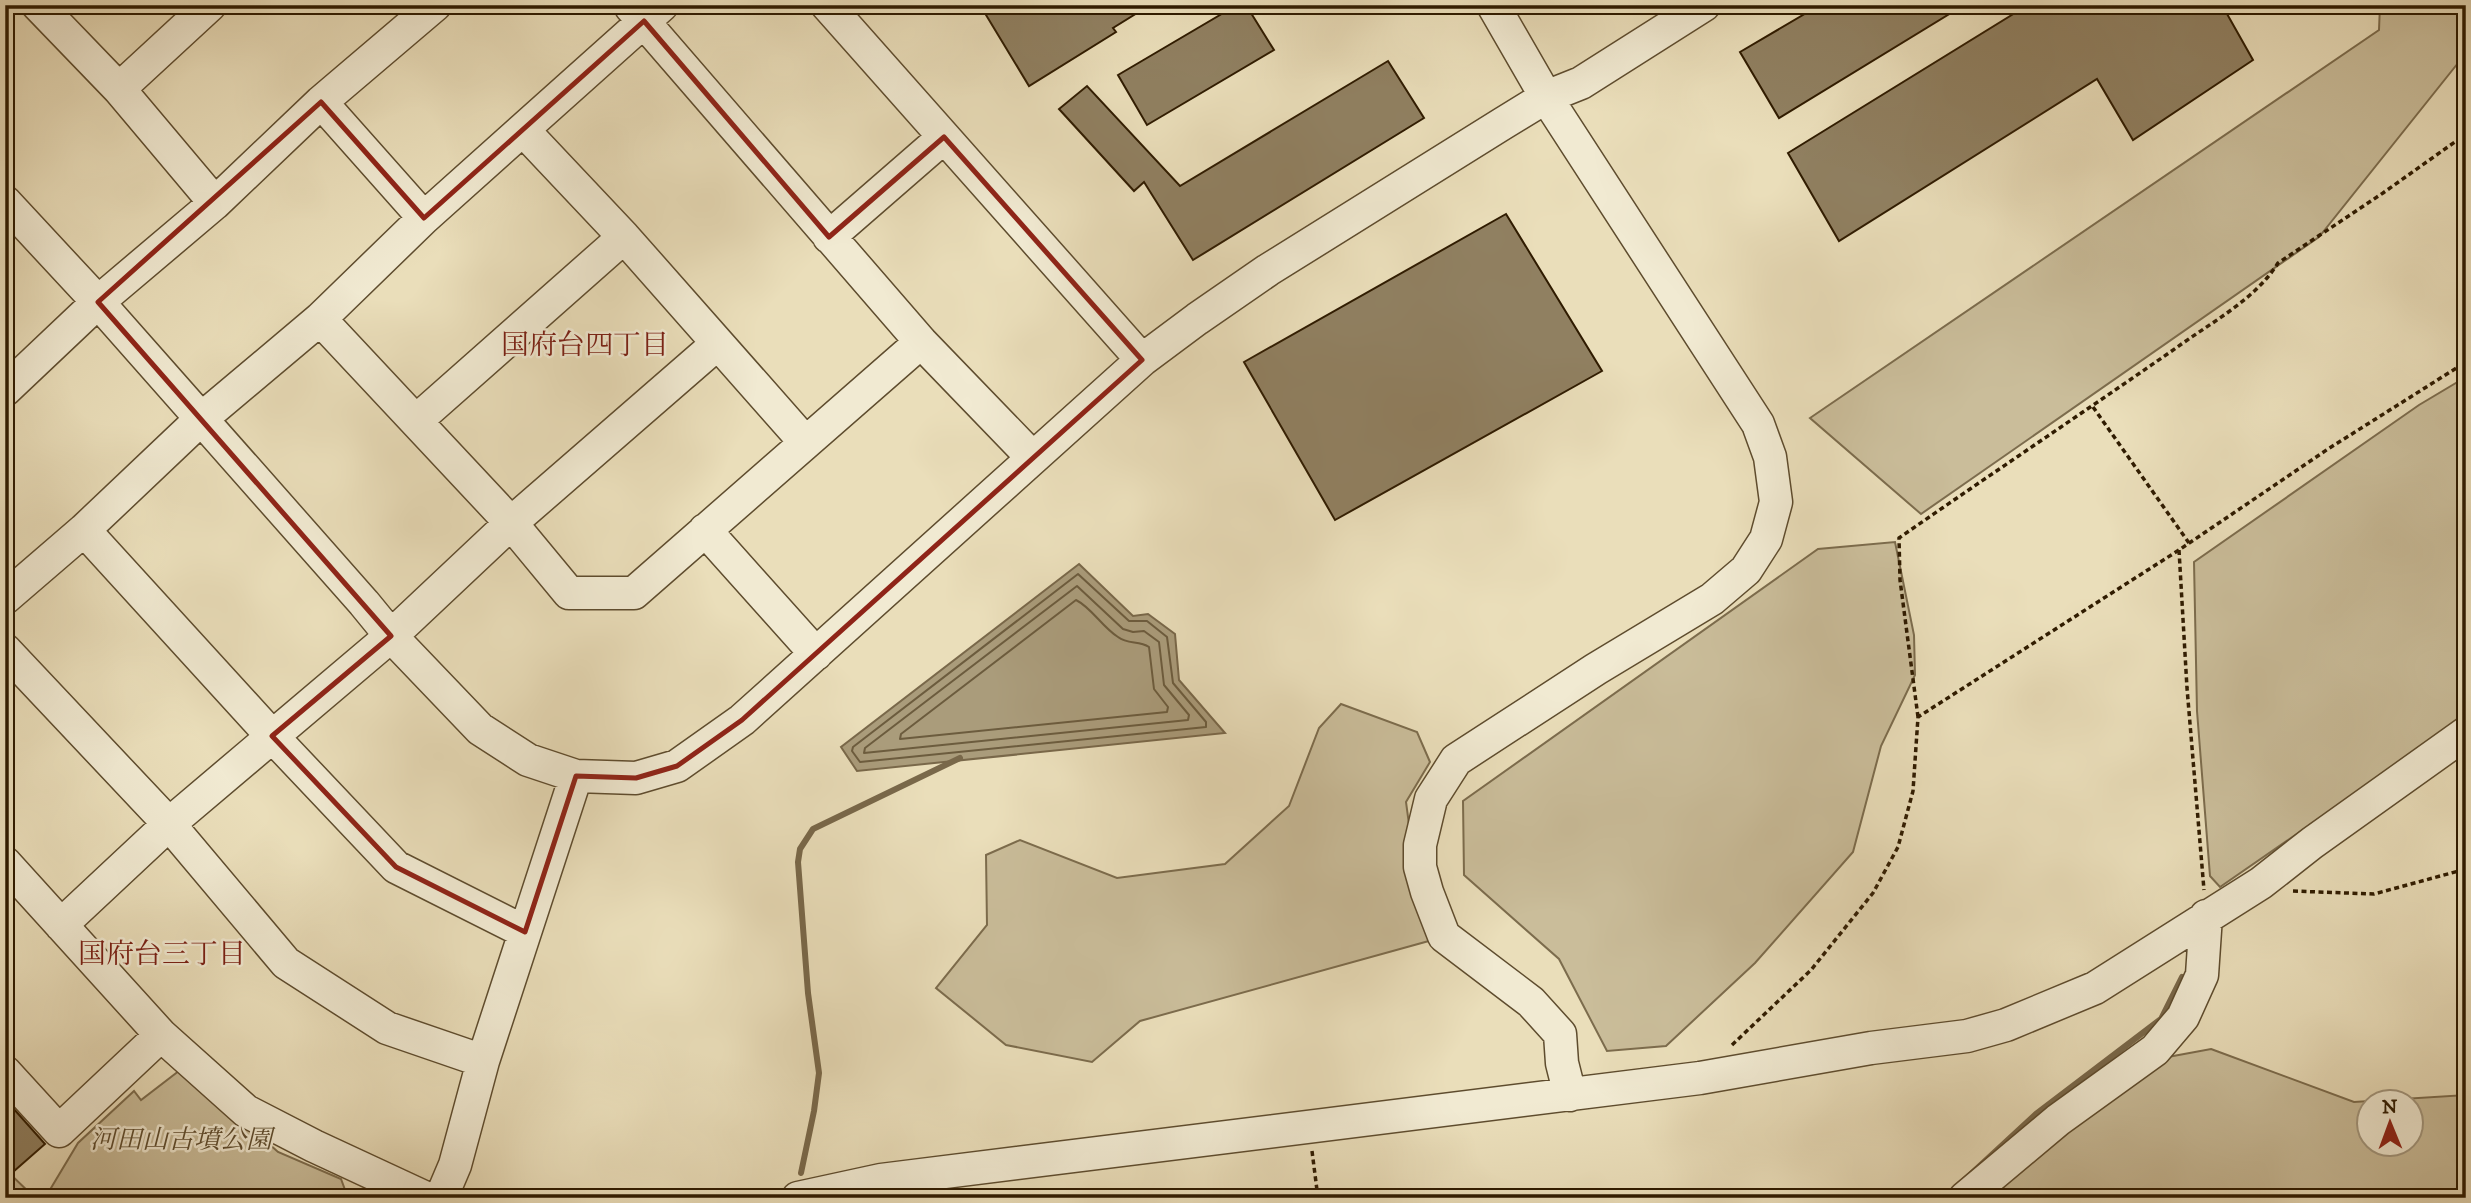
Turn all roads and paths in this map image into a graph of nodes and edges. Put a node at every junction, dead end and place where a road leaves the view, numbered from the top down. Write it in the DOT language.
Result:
graph roads {
  1 [pos="38,5"];
  2 [pos="210,5"];
  3 [pos="827,5"];
  4 [pos="1493,5"];
  5 [pos="1704,5"];
  6 [pos="429,7"];
  7 [pos="645,11"];
  8 [pos="119,89"];
  9 [pos="1546,97"];
  10 [pos="321,102"];
  11 [pos="524,131"];
  12 [pos="2466,134"];
  13 [pos="944,137"];
  14 [pos="5,202"];
  15 [pos="215,202"];
  16 [pos="424,218"];
  17 [pos="624,237"];
  18 [pos="829,237"];
  19 [pos="98,302"];
  20 [pos="320,319"];
  21 [pos="920,342"];
  22 [pos="718,344"];
  23 [pos="1142,360"];
  24 [pos="2466,362"];
  25 [pos="5,390"];
  26 [pos="2092,407"];
  27 [pos="200,420"];
  28 [pos="416,421"];
  29 [pos="806,442"];
  30 [pos="1033,458"];
  31 [pos="511,523"];
  32 [pos="84,530"];
  33 [pos="705,530"];
  34 [pos="2189,543"];
  35 [pos="2179,550"];
  36 [pos="5,597"];
  37 [pos="391,636"];
  38 [pos="5,650"];
  39 [pos="816,654"];
  40 [pos="1918,717"];
  41 [pos="2466,733"];
  42 [pos="272,736"];
  43 [pos="576,776"];
  44 [pos="169,824"];
  45 [pos="5,863"];
  46 [pos="2466,869"];
  47 [pos="2261,883"];
  48 [pos="2206,916"];
  49 [pos="61,925"];
  50 [pos="525,932"];
  51 [pos="161,1035"];
  52 [pos="1731,1046"];
  53 [pos="483,1061"];
  54 [pos="5,1072"];
  55 [pos="1570,1095"];
  56 [pos="1309,1128"];
  57 [pos="425,1198"];
  58 [pos="441,1198"];
  59 [pos="798,1198"];
  60 [pos="1318,1198"];
  61 [pos="1965,1198"];
  1 -- 8 [label="street"];
  2 -- 8 [label="street"];
  3 -- 13 [label="street"];
  4 -- 9 [label="street"];
  5 -- 9 [label="street"];
  6 -- 10 [label="street"];
  7 -- 11 [label="street"];
  7 -- 18 [label="street"];
  8 -- 15 [label="street"];
  9 -- 23 [label="street"];
  9 -- 55 [label="street"];
  10 -- 15 [label="street"];
  10 -- 16 [label="street"];
  11 -- 16 [label="street"];
  11 -- 17 [label="street"];
  12 -- 26 [label="path"];
  13 -- 18 [label="street"];
  13 -- 23 [label="street"];
  14 -- 19 [label="street"];
  15 -- 19 [label="street"];
  16 -- 20 [label="street"];
  17 -- 22 [label="street"];
  17 -- 28 [label="street"];
  18 -- 21 [label="street"];
  19 -- 25 [label="street"];
  19 -- 27 [label="street"];
  20 -- 27 [label="street"];
  20 -- 28 [label="street"];
  21 -- 29 [label="street"];
  21 -- 30 [label="street"];
  22 -- 29 [label="street"];
  22 -- 31 [label="street"];
  23 -- 30 [label="street"];
  24 -- 34 [label="path"];
  26 -- 34 [label="path"];
  26 -- 40 [label="path"];
  27 -- 32 [label="street"];
  27 -- 37 [label="street"];
  28 -- 31 [label="street"];
  29 -- 33 [label="street"];
  30 -- 39 [label="street"];
  31 -- 33 [label="street"];
  31 -- 37 [label="street"];
  32 -- 36 [label="street"];
  32 -- 42 [label="street"];
  33 -- 39 [label="street"];
  34 -- 35 [label="path"];
  35 -- 40 [label="path"];
  35 -- 48 [label="path"];
  37 -- 42 [label="street"];
  37 -- 43 [label="street"];
  38 -- 44 [label="street"];
  39 -- 43 [label="street"];
  40 -- 52 [label="path"];
  41 -- 47 [label="street"];
  42 -- 44 [label="street"];
  42 -- 50 [label="street"];
  43 -- 50 [label="street"];
  44 -- 49 [label="street"];
  44 -- 53 [label="street"];
  45 -- 49 [label="street"];
  46 -- 47 [label="path"];
  47 -- 48 [label="street"];
  48 -- 55 [label="street"];
  48 -- 61 [label="street"];
  49 -- 51 [label="street"];
  50 -- 53 [label="street"];
  51 -- 54 [label="street"];
  51 -- 57 [label="street"];
  53 -- 58 [label="street"];
  55 -- 56 [label="street"];
  56 -- 59 [label="street"];
  56 -- 60 [label="path"];
}
